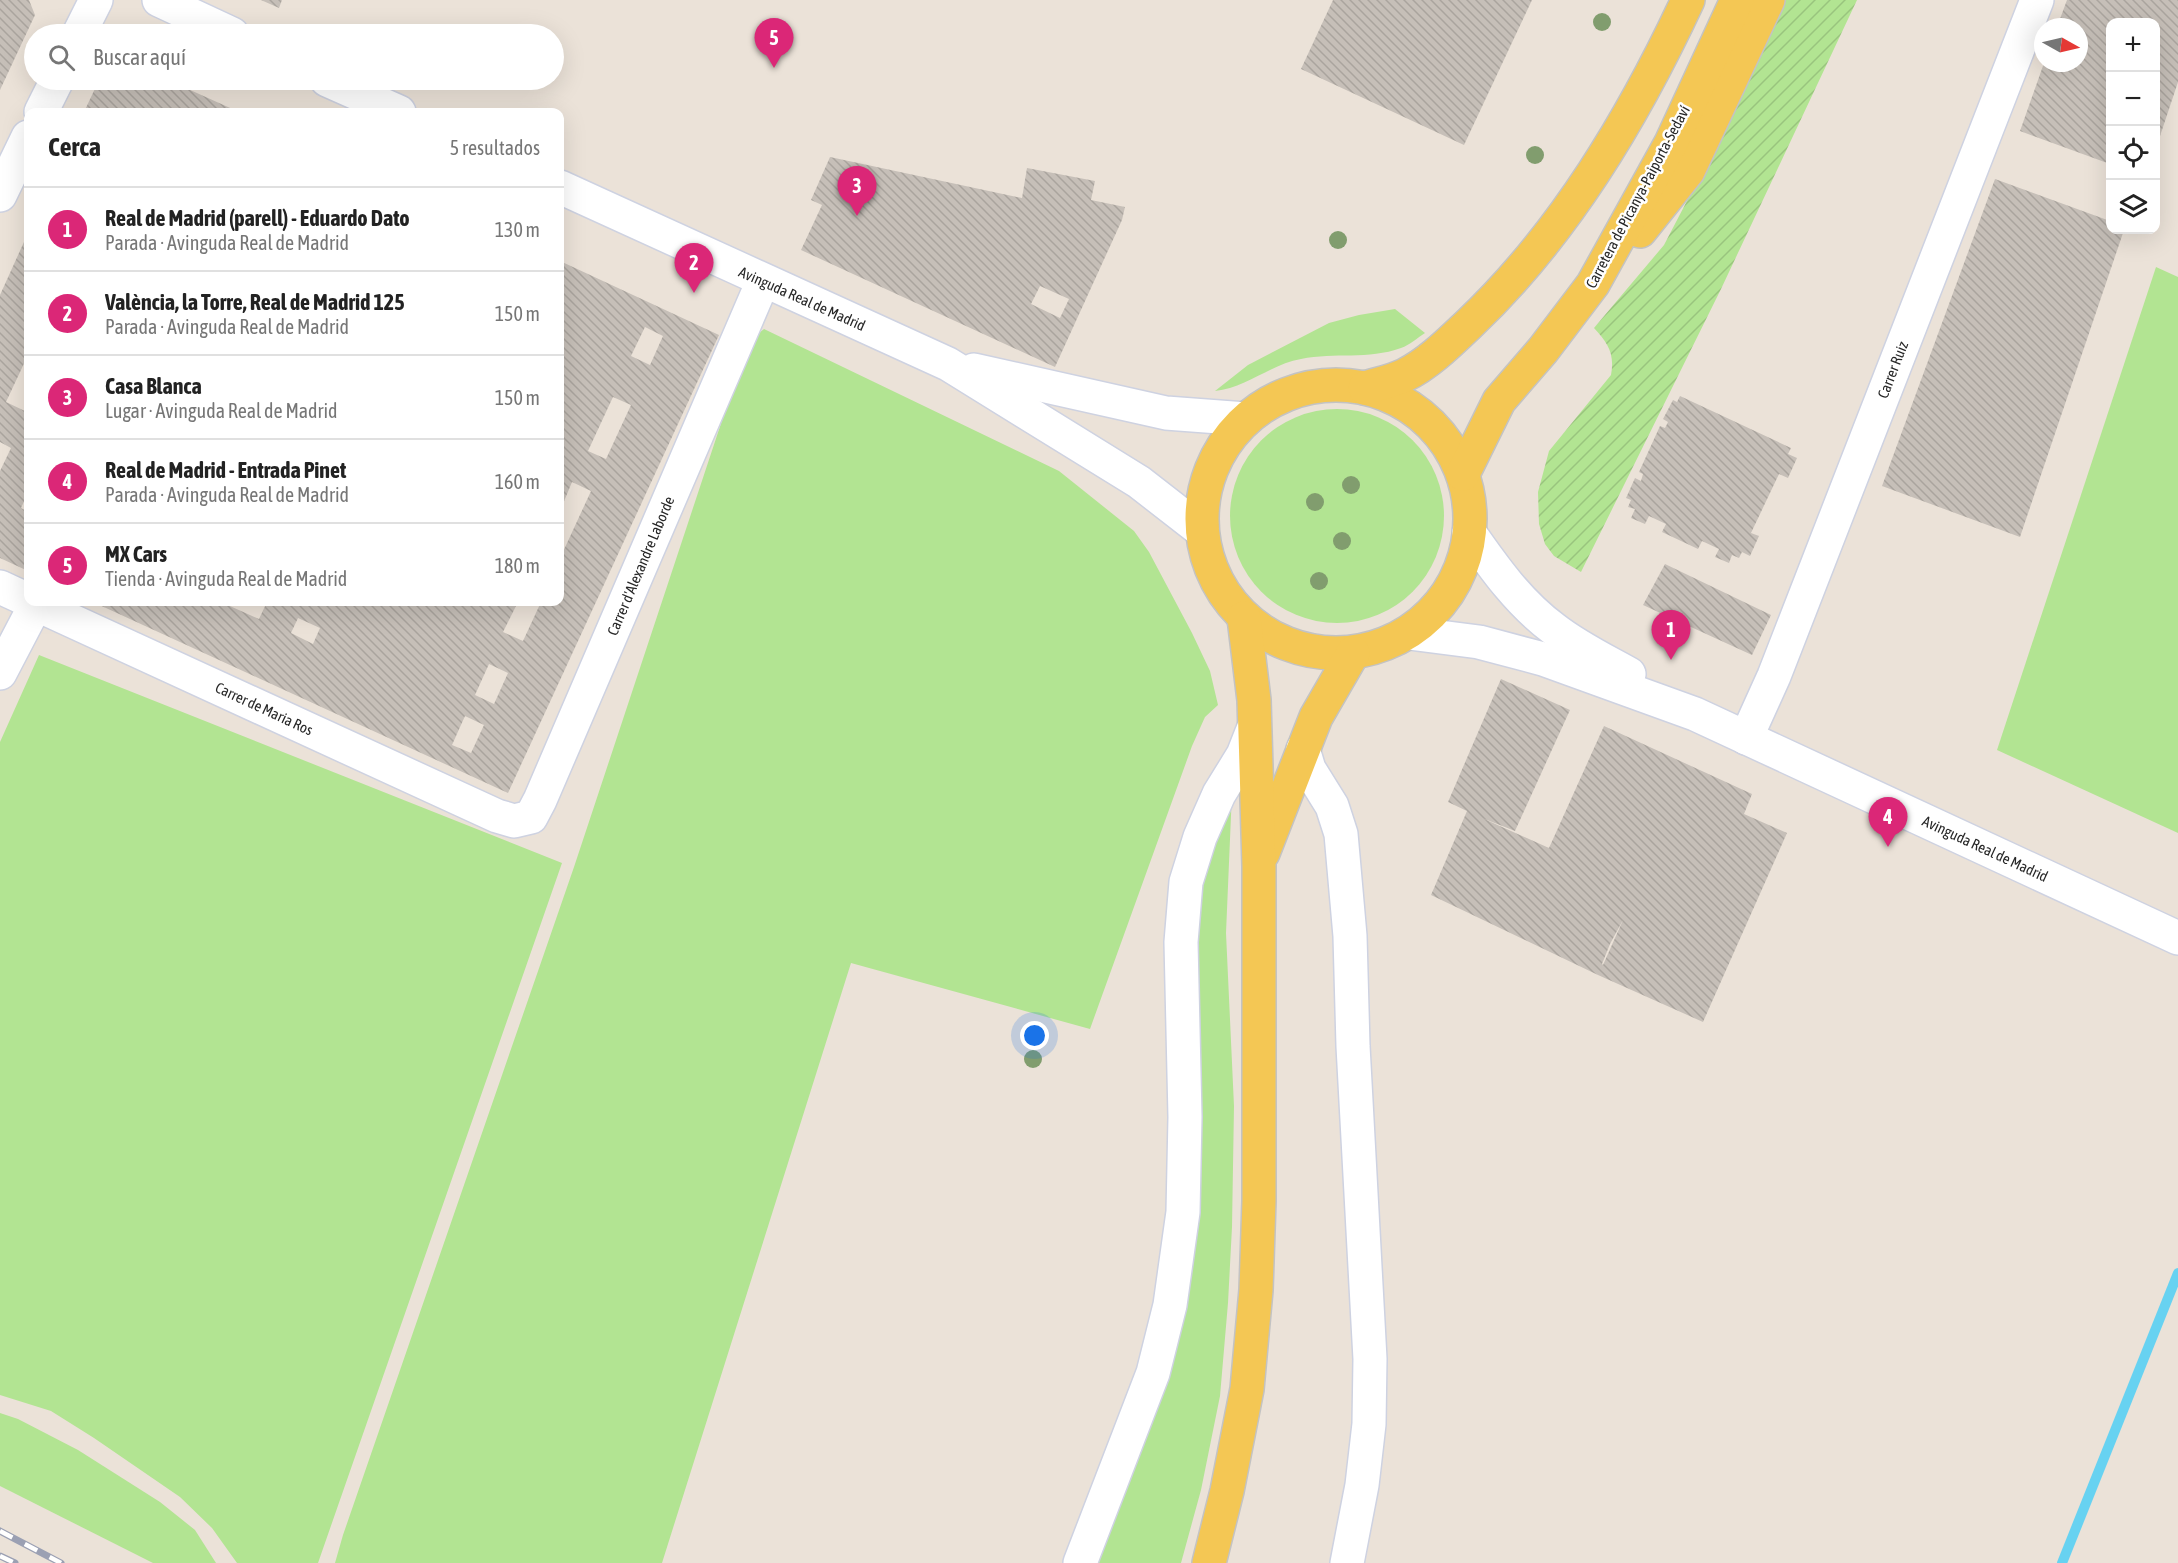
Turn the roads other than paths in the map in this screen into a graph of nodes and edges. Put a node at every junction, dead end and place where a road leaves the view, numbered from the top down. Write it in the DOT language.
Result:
graph roads {
  1 [pos="96,0"];
  2 [pos="159,0"];
  3 [pos="1688,0"];
  4 [pos="1737,0"];
  5 [pos="1768,0"];
  6 [pos="2037,0"];
  7 [pos="84,24"];
  8 [pos="211,24"];
  9 [pos="52,90"];
  10 [pos="350,90"];
  11 [pos="43,108"];
  12 [pos="390,108"];
  13 [pos="24,145"];
  14 [pos="564,189"];
  15 [pos="1,191"];
  16 [pos="764,281"];
  17 [pos="1593,284"];
  18 [pos="948,364"];
  19 [pos="1365,388"];
  20 [pos="1246,419"];
  21 [pos="1462,474"];
  22 [pos="1202,531"];
  23 [pos="1469,532"];
  24 [pos="0,587"];
  25 [pos="24,598"];
  26 [pos="30,606"];
  27 [pos="41,606"];
  28 [pos="1244,618"];
  29 [pos="1409,633"];
  30 [pos="1353,653"];
  31 [pos="0,673"];
  32 [pos="1695,714"];
  33 [pos="1254,727"];
  34 [pos="1746,738"];
  35 [pos="1303,749"];
  36 [pos="497,816"];
  37 [pos="1258,866"];
  38 [pos="2178,938"];
  39 [pos="1080,1563"];
  40 [pos="1209,1563"];
  41 [pos="1347,1563"];
  1 -- 7 [label="street"];
  2 -- 8 [label="street"];
  3 -- 19 [label="main road"];
  4 -- 17 [label="main road, Carretera de Picanya-Paiporta-Sedaví"];
  5 -- 17 [label="main road"];
  6 -- 34 [label="street, Carrer Ruiz"];
  9 -- 11 [label="street"];
  10 -- 12 [label="street"];
  13 -- 15 [label="street"];
  14 -- 16 [label="street, Avinguda Real de Madrid"];
  16 -- 18 [label="street, Avinguda Real de Madrid"];
  16 -- 36 [label="street, Carrer d'Alexandre Laborde"];
  17 -- 21 [label="main road, Carretera de Picanya-Paiporta-Sedaví"];
  18 -- 20 [label="street, Avinguda Real de Madrid"];
  18 -- 22 [label="street, Avinguda Real de Madrid"];
  19 -- 20 [label="main road"];
  19 -- 21 [label="main road"];
  20 -- 22 [label="main road"];
  21 -- 23 [label="main road"];
  22 -- 28 [label="main road"];
  23 -- 29 [label="main road"];
  23 -- 32 [label="street, Avinguda Real de Madrid"];
  24 -- 25 [label="street, Carrer de Maria Ros"];
  26 -- 31 [label="street"];
  27 -- 36 [label="street, Carrer de Maria Ros"];
  28 -- 30 [label="main road"];
  28 -- 33 [label="main road"];
  29 -- 30 [label="main road"];
  29 -- 32 [label="street, Avinguda Real de Madrid"];
  30 -- 35 [label="main road"];
  32 -- 34 [label="street, Avinguda Real de Madrid"];
  33 -- 37 [label="main road"];
  33 -- 39 [label="street"];
  34 -- 38 [label="street, Avinguda Real de Madrid"];
  35 -- 37 [label="main road"];
  35 -- 41 [label="street"];
  37 -- 40 [label="main road"];
}
